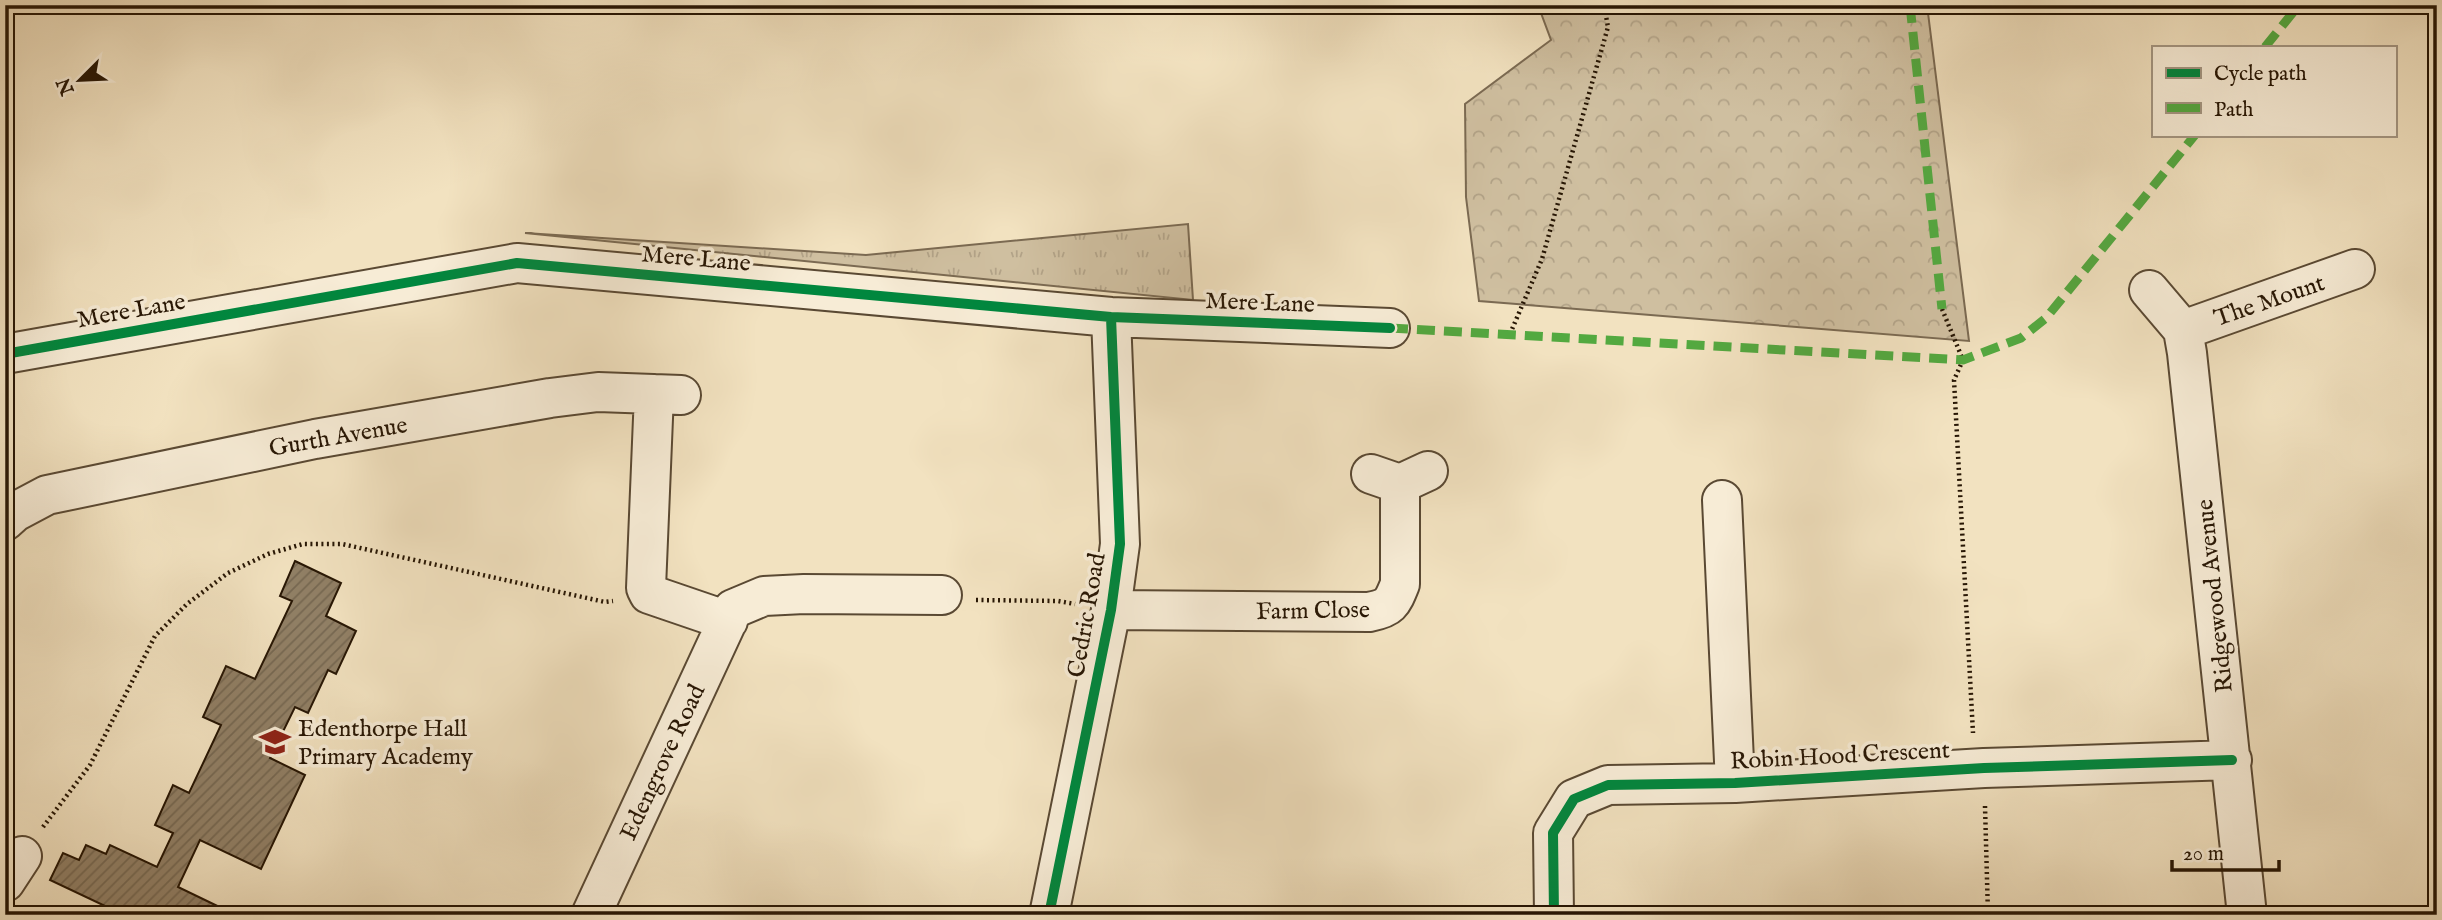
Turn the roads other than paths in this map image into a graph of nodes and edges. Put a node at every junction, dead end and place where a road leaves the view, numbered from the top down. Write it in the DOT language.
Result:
graph roads {
  1 [pos="2355,269"];
  2 [pos="2149,290"];
  3 [pos="1111,317"];
  4 [pos="1390,328"];
  5 [pos="2183,330"];
  6 [pos="5,354"];
  7 [pos="1400,477"];
  8 [pos="1722,500"];
  9 [pos="5,521"];
  10 [pos="942,594"];
  11 [pos="1111,610"];
  12 [pos="730,615"];
  13 [pos="2232,760"];
  14 [pos="1735,783"];
  15 [pos="591,915"];
  16 [pos="1049,915"];
  17 [pos="1554,915"];
  18 [pos="2247,915"];
  1 -- 5 [label="street, The Mount"];
  2 -- 5 [label="street"];
  3 -- 4 [label="street, Mere Lane"];
  3 -- 6 [label="street, Mere Lane"];
  3 -- 11 [label="street, Cedric Road"];
  5 -- 13 [label="street, Ridgewood Avenue"];
  7 -- 11 [label="street, Farm Close"];
  8 -- 14 [label="street"];
  9 -- 12 [label="street, Gurth Avenue"];
  10 -- 12 [label="street"];
  11 -- 16 [label="street, Cedric Road"];
  12 -- 15 [label="street, Edengrove Road"];
  13 -- 14 [label="street, Robin Hood Crescent"];
  13 -- 18 [label="street, Ridgewood Avenue"];
  14 -- 17 [label="street, Robin Hood Crescent"];
}
